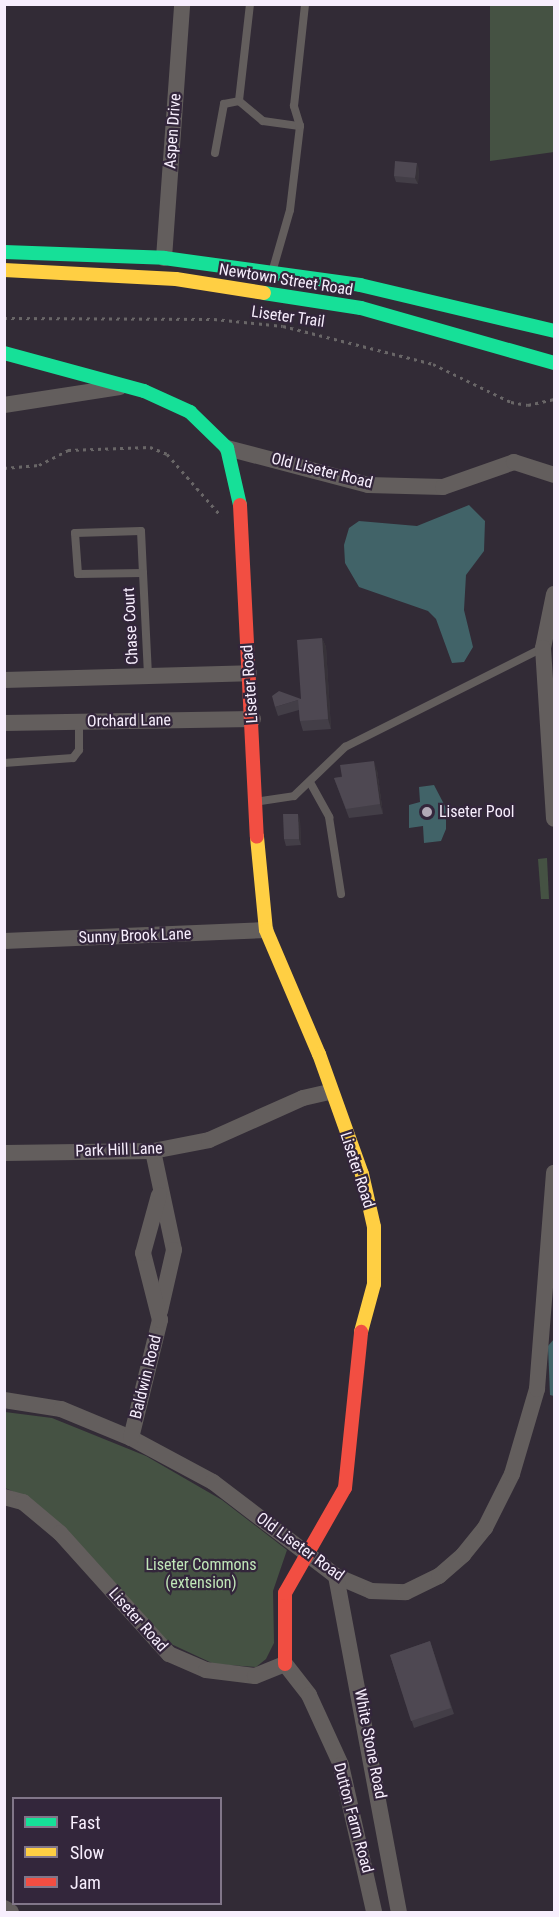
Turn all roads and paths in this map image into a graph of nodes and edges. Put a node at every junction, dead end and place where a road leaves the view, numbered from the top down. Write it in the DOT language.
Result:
graph roads {
  1 [pos="182,4"];
  2 [pos="250,4"];
  3 [pos="305,4"];
  4 [pos="239,101"];
  5 [pos="300,126"];
  6 [pos="215,153"];
  7 [pos="4,252"];
  8 [pos="164,258"];
  9 [pos="4,270"];
  10 [pos="272,272"];
  11 [pos="488,314"];
  12 [pos="4,318"];
  13 [pos="555,331"];
  14 [pos="485,342"];
  15 [pos="4,353"];
  16 [pos="555,363"];
  17 [pos="121,387"];
  18 [pos="555,399"];
  19 [pos="4,405"];
  20 [pos="227,448"];
  21 [pos="4,468"];
  22 [pos="555,475"];
  23 [pos="227,528"];
  24 [pos="143,573"];
  25 [pos="555,594"];
  26 [pos="543,648"];
  27 [pos="249,673"];
  28 [pos="148,677"];
  29 [pos="4,680"];
  30 [pos="253,719"];
  31 [pos="79,722"];
  32 [pos="4,723"];
  33 [pos="4,763"];
  34 [pos="310,784"];
  35 [pos="253,802"];
  36 [pos="555,819"];
  37 [pos="341,894"];
  38 [pos="266,930"];
  39 [pos="4,941"];
  40 [pos="330,1092"];
  41 [pos="153,1151"];
  42 [pos="4,1154"];
  43 [pos="555,1173"];
  44 [pos="159,1195"];
  45 [pos="160,1318"];
  46 [pos="4,1400"];
  47 [pos="131,1438"];
  48 [pos="4,1497"];
  49 [pos="305,1552"];
  50 [pos="336,1576"];
  51 [pos="285,1664"];
  52 [pos="4,1908"];
  53 [pos="11,1912"];
  54 [pos="374,1912"];
  55 [pos="399,1912"];
  1 -- 8 [label="street, Aspen Drive"];
  2 -- 4 [label="lane"];
  3 -- 5 [label="lane"];
  4 -- 5 [label="lane"];
  4 -- 6 [label="lane"];
  5 -- 10 [label="lane"];
  7 -- 8 [label="street, Newtown Street Road"];
  8 -- 10 [label="street, Newtown Street Road"];
  9 -- 14 [label="street, Newtown Street Road"];
  10 -- 11 [label="street, Newtown Street Road"];
  11 -- 13 [label="street, Newtown Street Road"];
  11 -- 14 [label="street"];
  12 -- 18 [label="path, Liseter Trail"];
  14 -- 16 [label="street, Newtown Street Road"];
  15 -- 17 [label="street, Liseter Road"];
  17 -- 19 [label="street, Liseter Road"];
  17 -- 20 [label="street, Liseter Road"];
  20 -- 22 [label="street, Old Liseter Road"];
  20 -- 27 [label="street, Liseter Road"];
  21 -- 23 [label="path"];
  24 -- 24 [label="lane, Chase Court"];
  24 -- 28 [label="lane, Chase Court"];
  25 -- 26 [label="street"];
  26 -- 34 [label="lane"];
  26 -- 36 [label="street"];
  27 -- 28 [label="street"];
  27 -- 30 [label="street, Liseter Road"];
  28 -- 29 [label="street"];
  30 -- 31 [label="street, Orchard Lane"];
  30 -- 35 [label="street, Liseter Road"];
  31 -- 32 [label="street, Orchard Lane"];
  31 -- 33 [label="lane"];
  34 -- 35 [label="lane"];
  34 -- 37 [label="lane"];
  35 -- 38 [label="street, Liseter Road"];
  38 -- 39 [label="street, Sunny Brook Lane"];
  38 -- 40 [label="street, Liseter Road"];
  40 -- 41 [label="street, Park Hill Lane"];
  40 -- 49 [label="street, Liseter Road"];
  41 -- 42 [label="street, Park Hill Lane"];
  41 -- 44 [label="street, Baldwin Road"];
  43 -- 50 [label="street, Old Liseter Road"];
  44 -- 45 [label="street, Baldwin Road"];
  44 -- 45 [label="street, Baldwin Road"];
  45 -- 47 [label="street, Baldwin Road"];
  46 -- 47 [label="street, Old Liseter Road"];
  47 -- 49 [label="street, Old Liseter Road"];
  48 -- 51 [label="street, Liseter Road"];
  49 -- 50 [label="street, Old Liseter Road"];
  49 -- 51 [label="street, Liseter Road"];
  50 -- 55 [label="street, White Stone Road"];
  51 -- 54 [label="street, Dutton Farm Road"];
  52 -- 53 [label="street"];
}
